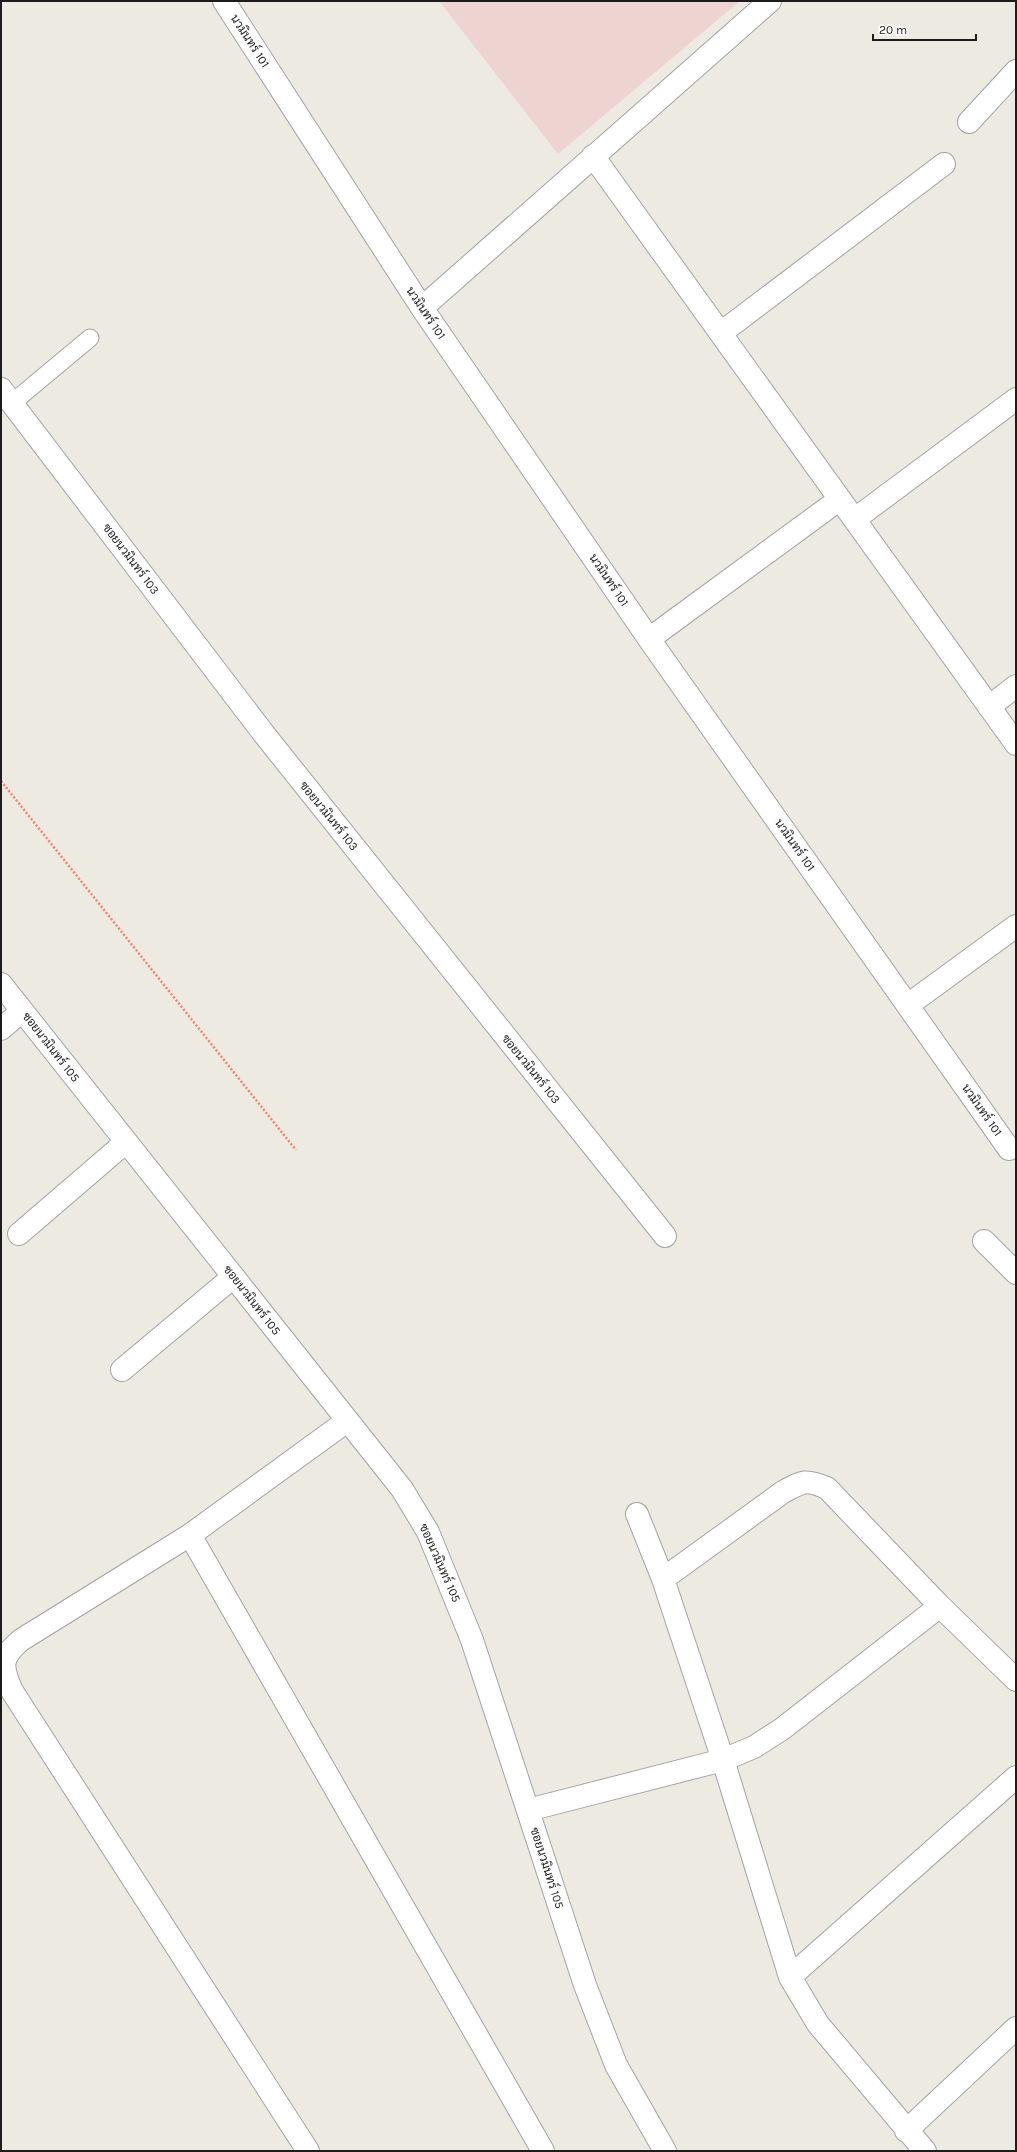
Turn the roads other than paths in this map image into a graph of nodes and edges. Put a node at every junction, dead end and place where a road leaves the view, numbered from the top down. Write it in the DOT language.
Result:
graph roads {
  1 [pos="224,1"];
  2 [pos="770,1"];
  3 [pos="1016,71"];
  4 [pos="969,122"];
  5 [pos="593,156"];
  6 [pos="944,164"];
  7 [pos="422,308"];
  8 [pos="720,333"];
  9 [pos="90,338"];
  10 [pos="6,396"];
  11 [pos="1016,399"];
  12 [pos="840,499"];
  13 [pos="854,519"];
  14 [pos="649,639"];
  15 [pos="1016,686"];
  16 [pos="989,707"];
  17 [pos="1016,744"];
  18 [pos="1016,926"];
  19 [pos="1,984"];
  20 [pos="908,1005"];
  21 [pos="22,1011"];
  22 [pos="1,1029"];
  23 [pos="126,1142"];
  24 [pos="1009,1149"];
  25 [pos="19,1234"];
  26 [pos="665,1236"];
  27 [pos="984,1241"];
  28 [pos="1016,1273"];
  29 [pos="233,1277"];
  30 [pos="122,1370"];
  31 [pos="347,1421"];
  32 [pos="637,1514"];
  33 [pos="190,1535"];
  34 [pos="663,1579"];
  35 [pos="940,1606"];
  36 [pos="1016,1680"];
  37 [pos="722,1760"];
  38 [pos="1016,1777"];
  39 [pos="528,1810"];
  40 [pos="790,1977"];
  41 [pos="1016,2028"];
  42 [pos="906,2131"];
  43 [pos="308,2151"];
  44 [pos="543,2151"];
  45 [pos="665,2151"];
  46 [pos="925,2151"];
  1 -- 7 [label="street, นวมินทร์ 101"];
  2 -- 5 [label="street"];
  3 -- 4 [label="street"];
  5 -- 7 [label="street"];
  5 -- 8 [label="street"];
  6 -- 8 [label="street"];
  7 -- 14 [label="street, นวมินทร์ 101"];
  8 -- 12 [label="street"];
  9 -- 10 [label="lane"];
  10 -- 26 [label="street, ซอยนวมินทร์ 103"];
  11 -- 13 [label="street"];
  12 -- 13 [label="street"];
  12 -- 14 [label="street"];
  13 -- 16 [label="street"];
  14 -- 20 [label="street, นวมินทร์ 101"];
  15 -- 16 [label="street"];
  16 -- 17 [label="street"];
  18 -- 20 [label="street"];
  19 -- 21 [label="street, ซอยนวมินทร์ 105"];
  20 -- 24 [label="street, นวมินทร์ 101"];
  21 -- 22 [label="street"];
  21 -- 23 [label="street, ซอยนวมินทร์ 105"];
  23 -- 25 [label="street"];
  23 -- 29 [label="street, ซอยนวมินทร์ 105"];
  27 -- 28 [label="street"];
  29 -- 30 [label="street"];
  29 -- 31 [label="street, ซอยนวมินทร์ 105"];
  31 -- 33 [label="street"];
  31 -- 39 [label="street, ซอยนวมินทร์ 105"];
  32 -- 34 [label="street"];
  33 -- 43 [label="street"];
  33 -- 44 [label="street"];
  34 -- 35 [label="street"];
  34 -- 37 [label="street"];
  35 -- 36 [label="street"];
  35 -- 37 [label="street"];
  37 -- 39 [label="street"];
  37 -- 40 [label="street"];
  38 -- 40 [label="street"];
  39 -- 45 [label="street, ซอยนวมินทร์ 105"];
  40 -- 42 [label="street"];
  41 -- 42 [label="street"];
  42 -- 46 [label="street"];
}
